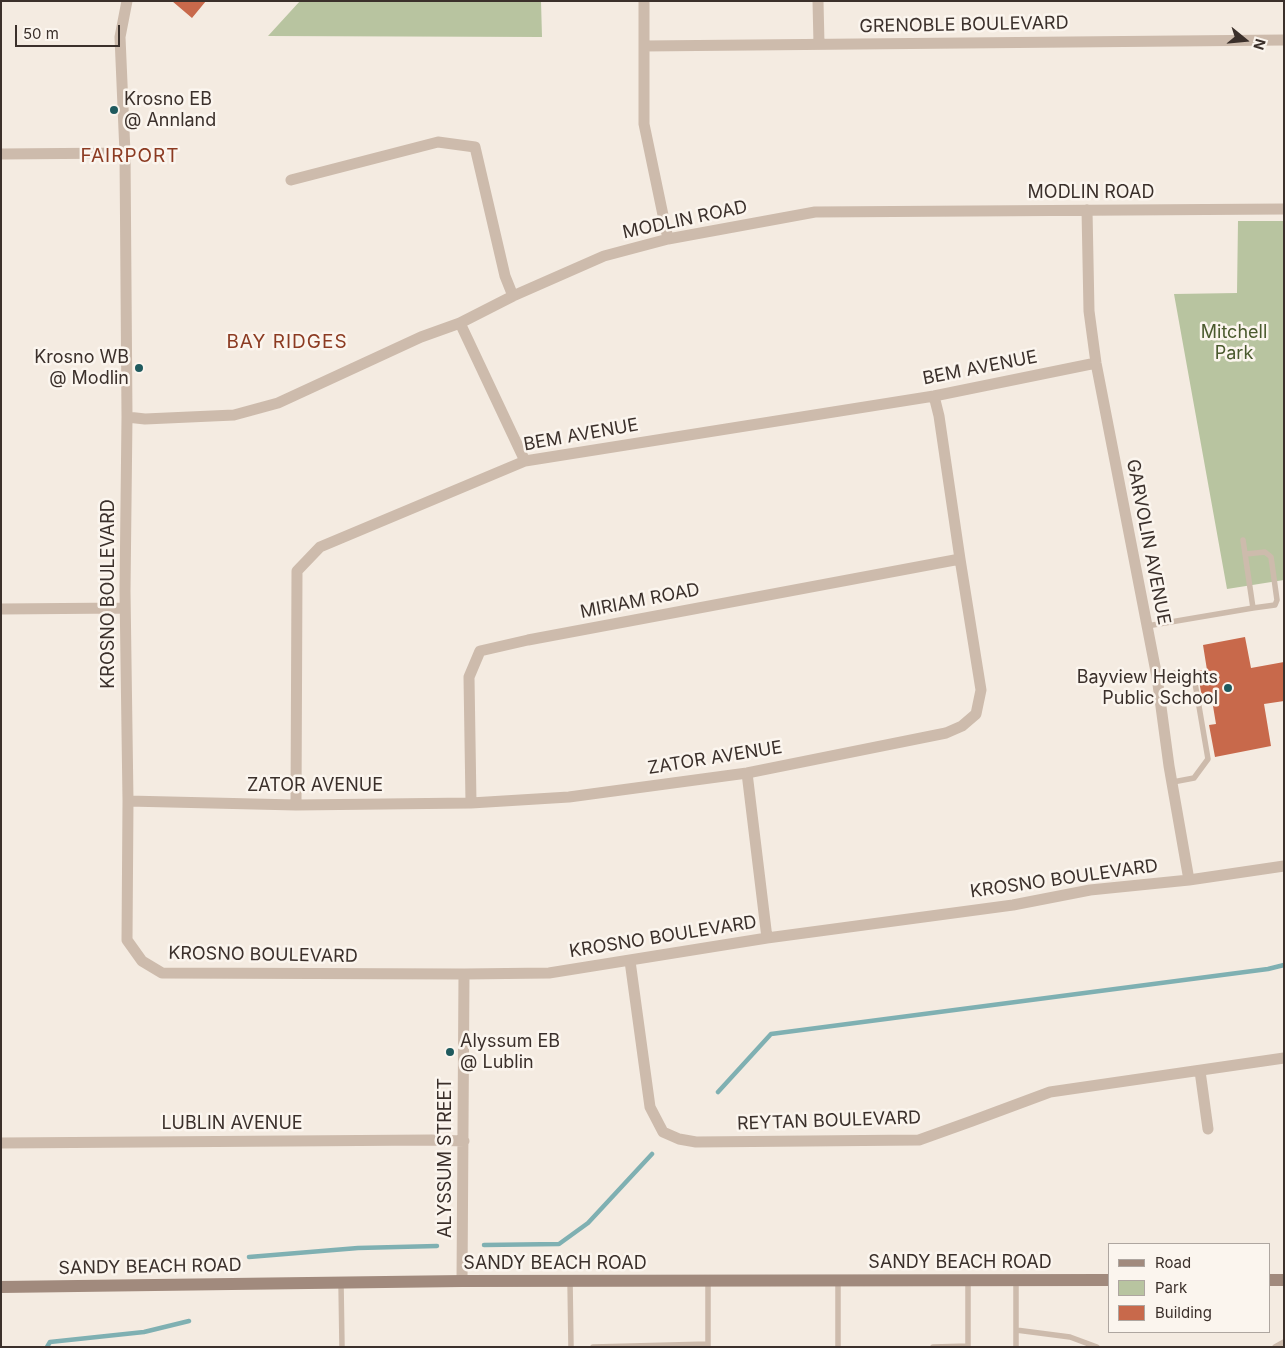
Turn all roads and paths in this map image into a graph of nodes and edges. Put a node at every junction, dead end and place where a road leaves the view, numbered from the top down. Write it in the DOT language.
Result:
graph roads {
  1 [pos="127,1"];
  2 [pos="644,1"];
  3 [pos="818,1"];
  4 [pos="1284,40"];
  5 [pos="819,44"];
  6 [pos="644,46"];
  7 [pos="125,153"];
  8 [pos="1,154"];
  9 [pos="291,180"];
  10 [pos="1087,210"];
  11 [pos="1284,210"];
  12 [pos="668,239"];
  13 [pos="512,296"];
  14 [pos="460,323"];
  15 [pos="1096,363"];
  16 [pos="934,396"];
  17 [pos="127,417"];
  18 [pos="525,461"];
  19 [pos="1244,540"];
  20 [pos="1246,554"];
  21 [pos="960,558"];
  22 [pos="125,608"];
  23 [pos="1253,608"];
  24 [pos="1,609"];
  25 [pos="1147,626"];
  26 [pos="1156,677"];
  27 [pos="747,773"];
  28 [pos="1173,782"];
  29 [pos="128,801"];
  30 [pos="471,803"];
  31 [pos="296,805"];
  32 [pos="1284,866"];
  33 [pos="1190,880"];
  34 [pos="768,938"];
  35 [pos="630,961"];
  36 [pos="464,974"];
  37 [pos="1284,1058"];
  38 [pos="1200,1071"];
  39 [pos="1208,1128"];
  40 [pos="464,1141"];
  41 [pos="1,1143"];
  42 [pos="1016,1280"];
  43 [pos="1108,1280"];
  44 [pos="1270,1280"];
  45 [pos="1284,1280"];
  46 [pos="462,1281"];
  47 [pos="570,1281"];
  48 [pos="708,1281"];
  49 [pos="838,1281"];
  50 [pos="968,1281"];
  51 [pos="341,1282"];
  52 [pos="1,1286"];
  53 [pos="1016,1330"];
  54 [pos="1284,1342"];
  55 [pos="708,1346"];
  56 [pos="968,1346"];
  57 [pos="342,1347"];
  58 [pos="571,1347"];
  59 [pos="593,1347"];
  60 [pos="838,1347"];
  61 [pos="932,1347"];
  62 [pos="1016,1347"];
  63 [pos="1097,1347"];
  64 [pos="1275,1347"];
  1 -- 7 [label="street, KROSNO BOULEVARD"];
  2 -- 6 [label="street"];
  3 -- 5 [label="street"];
  4 -- 5 [label="street, GRENOBLE BOULEVARD"];
  5 -- 6 [label="street, GRENOBLE BOULEVARD"];
  6 -- 12 [label="street"];
  7 -- 8 [label="street"];
  7 -- 17 [label="street, KROSNO BOULEVARD"];
  9 -- 13 [label="street"];
  10 -- 11 [label="street, MODLIN ROAD"];
  10 -- 12 [label="street, MODLIN ROAD"];
  10 -- 15 [label="street, GARVOLIN AVENUE"];
  12 -- 13 [label="street, MODLIN ROAD"];
  13 -- 14 [label="street, MODLIN ROAD"];
  14 -- 17 [label="street, MODLIN ROAD"];
  14 -- 18 [label="street"];
  15 -- 16 [label="street, BEM AVENUE"];
  15 -- 25 [label="street, GARVOLIN AVENUE"];
  16 -- 18 [label="street, BEM AVENUE"];
  16 -- 21 [label="street, ZATOR AVENUE"];
  17 -- 22 [label="street, KROSNO BOULEVARD"];
  18 -- 31 [label="street, BEM AVENUE"];
  19 -- 20 [label="lane"];
  20 -- 23 [label="lane"];
  20 -- 23 [label="lane"];
  21 -- 27 [label="street, ZATOR AVENUE"];
  21 -- 30 [label="street, MIRIAM ROAD"];
  22 -- 24 [label="street"];
  22 -- 29 [label="street, KROSNO BOULEVARD"];
  23 -- 25 [label="lane"];
  25 -- 26 [label="street, GARVOLIN AVENUE"];
  26 -- 28 [label="street, GARVOLIN AVENUE"];
  26 -- 28 [label="lane"];
  27 -- 30 [label="street, ZATOR AVENUE"];
  27 -- 34 [label="street"];
  28 -- 33 [label="street, GARVOLIN AVENUE"];
  29 -- 31 [label="street, ZATOR AVENUE"];
  29 -- 36 [label="street, KROSNO BOULEVARD"];
  30 -- 31 [label="street, ZATOR AVENUE"];
  32 -- 33 [label="street, KROSNO BOULEVARD"];
  33 -- 34 [label="street, KROSNO BOULEVARD"];
  34 -- 35 [label="street, KROSNO BOULEVARD"];
  35 -- 36 [label="street, KROSNO BOULEVARD"];
  35 -- 38 [label="street, REYTAN BOULEVARD"];
  36 -- 40 [label="street, ALYSSUM STREET"];
  37 -- 38 [label="street, REYTAN BOULEVARD"];
  38 -- 39 [label="street"];
  40 -- 41 [label="street, LUBLIN AVENUE"];
  40 -- 46 [label="street, ALYSSUM STREET"];
  42 -- 43 [label="street, SANDY BEACH ROAD"];
  42 -- 50 [label="street, SANDY BEACH ROAD"];
  42 -- 53 [label="lane"];
  44 -- 45 [label="street"];
  46 -- 47 [label="street, SANDY BEACH ROAD"];
  46 -- 51 [label="street, SANDY BEACH ROAD"];
  47 -- 48 [label="street, SANDY BEACH ROAD"];
  47 -- 58 [label="lane"];
  48 -- 49 [label="street, SANDY BEACH ROAD"];
  48 -- 55 [label="lane"];
  49 -- 50 [label="street, SANDY BEACH ROAD"];
  49 -- 60 [label="lane"];
  50 -- 56 [label="lane"];
  51 -- 52 [label="street, SANDY BEACH ROAD"];
  51 -- 57 [label="lane"];
  53 -- 62 [label="lane"];
  53 -- 63 [label="lane"];
  54 -- 64 [label="lane"];
  55 -- 59 [label="lane"];
  56 -- 61 [label="lane"];
}
